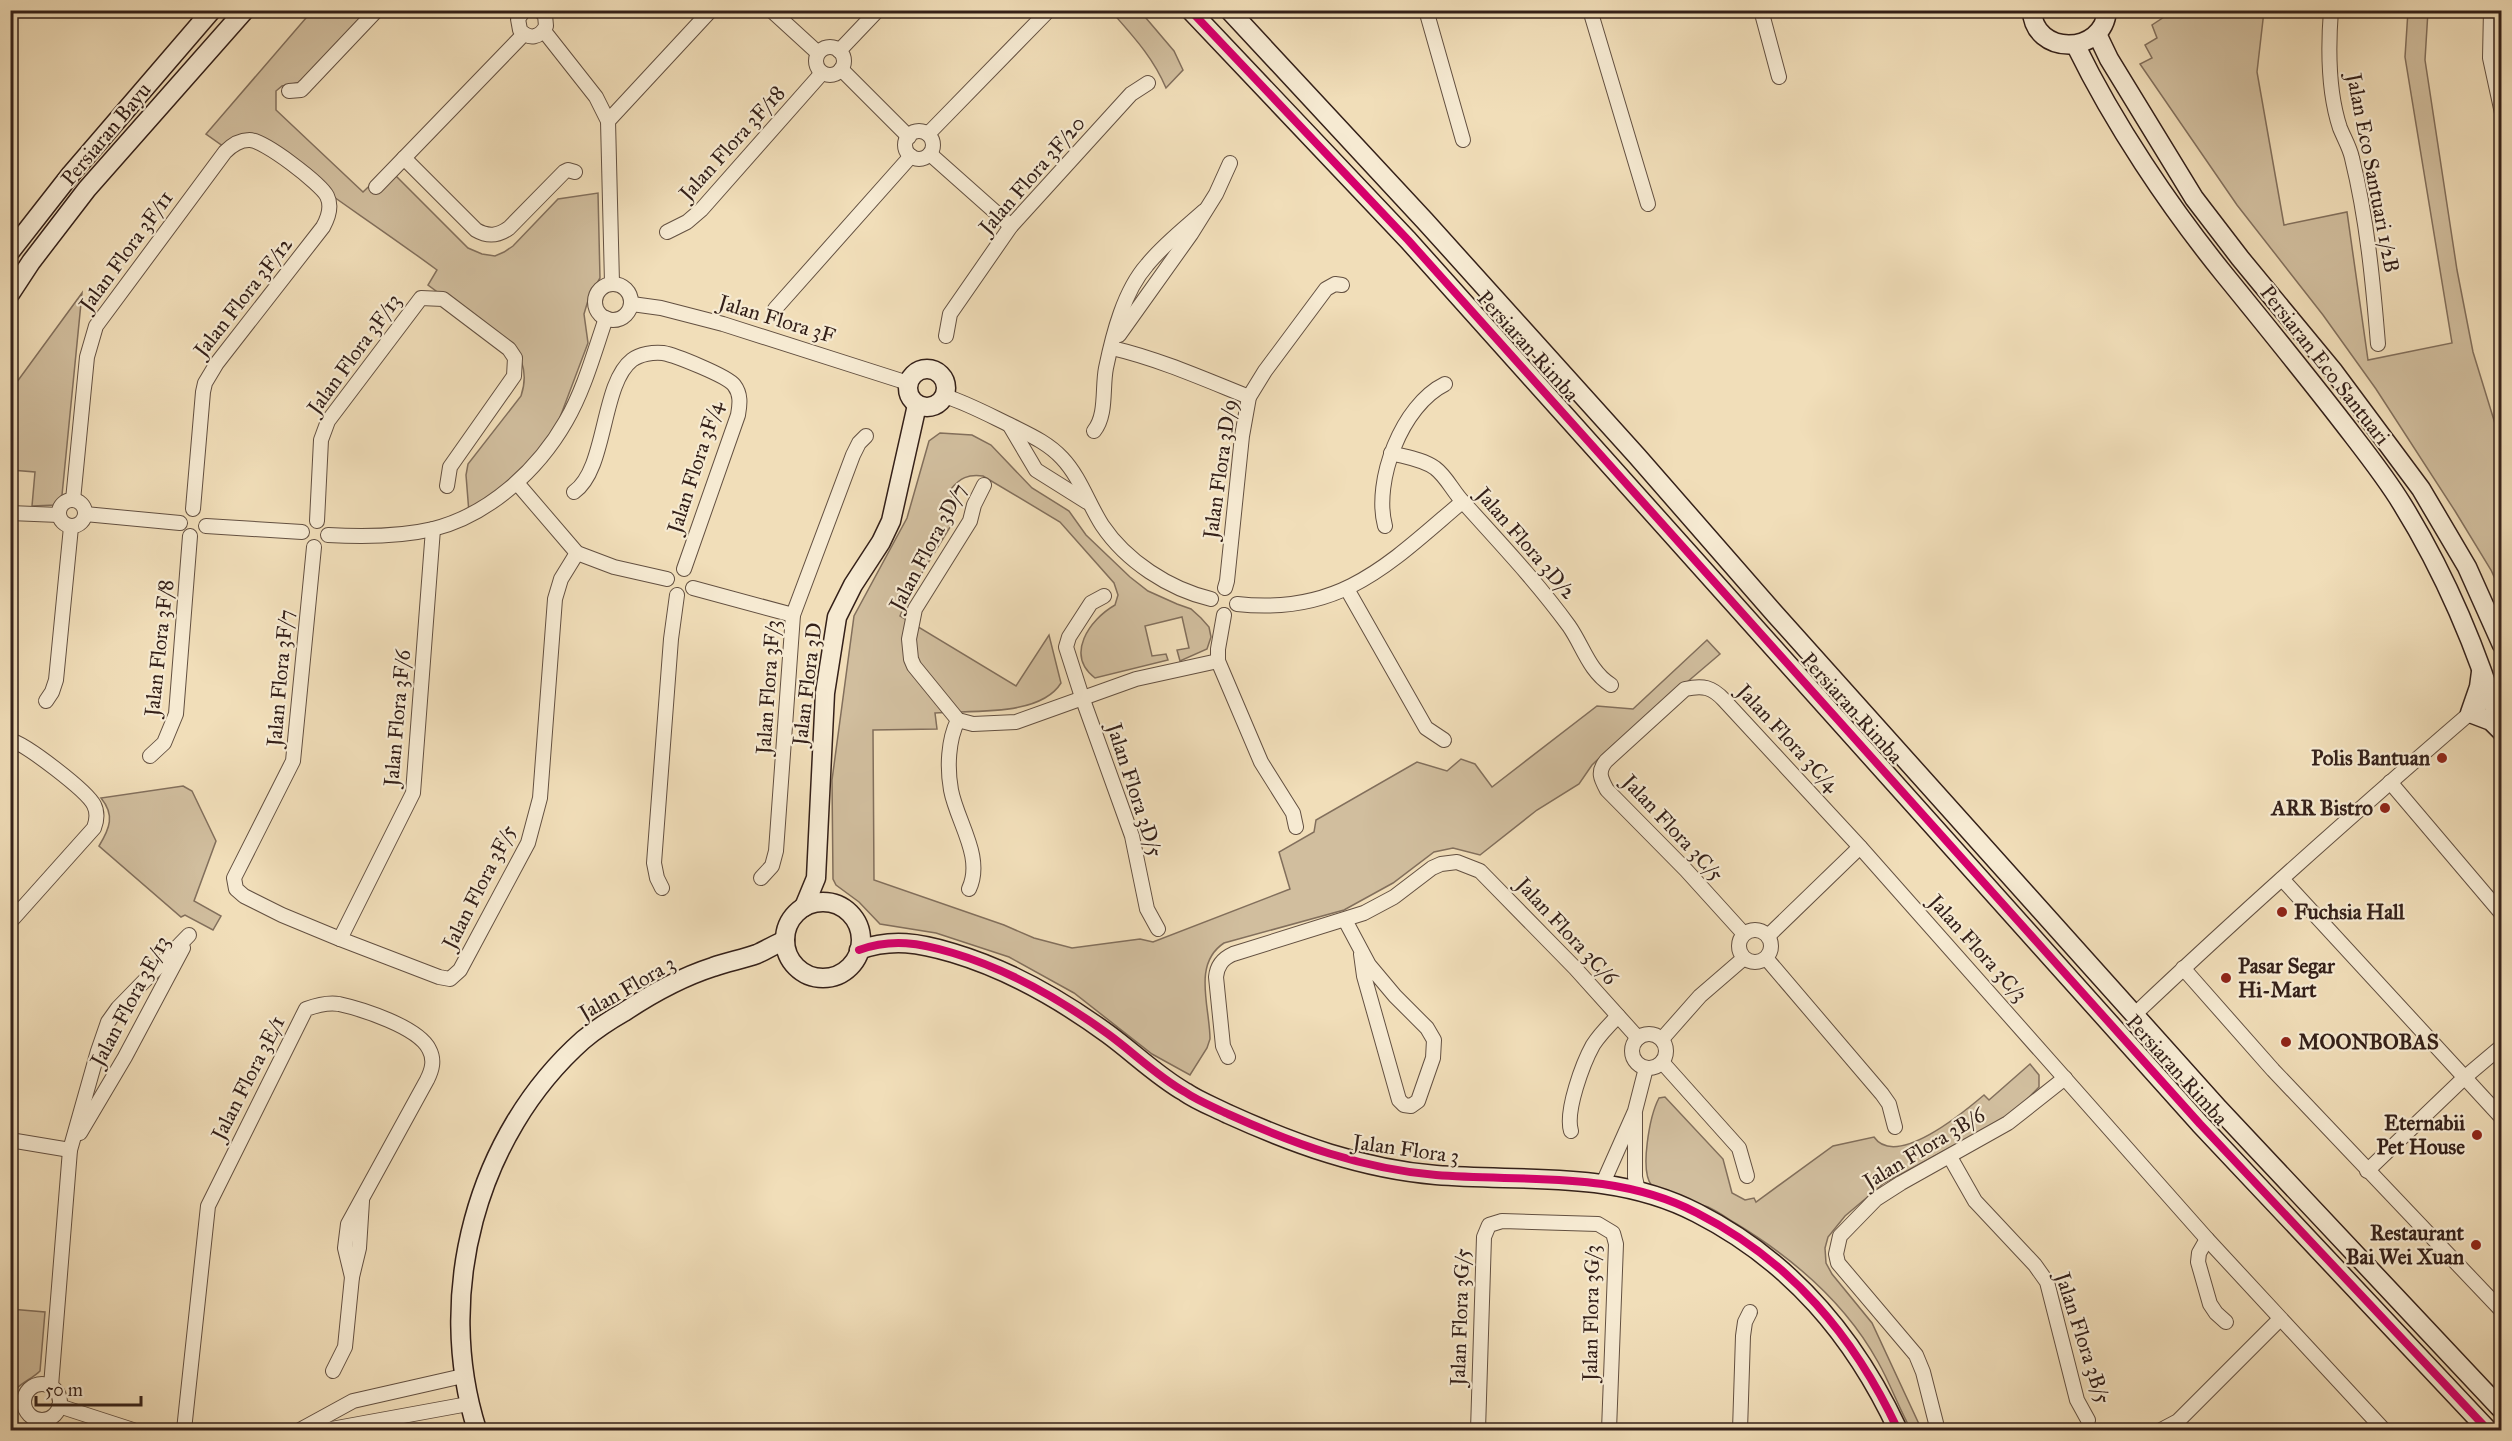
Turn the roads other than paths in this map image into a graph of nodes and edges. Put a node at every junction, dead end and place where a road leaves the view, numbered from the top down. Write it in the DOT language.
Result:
graph roads {
  1 [pos="212,10"];
  2 [pos="245,10"];
  3 [pos="377,10"];
  4 [pos="711,10"];
  5 [pos="771,10"];
  6 [pos="878,10"];
  7 [pos="1049,10"];
  8 [pos="1190,10"];
  9 [pos="1229,10"];
  10 [pos="1426,10"];
  11 [pos="1590,10"];
  12 [pos="1761,10"];
  13 [pos="2032,10"];
  14 [pos="2107,10"];
  15 [pos="2331,10"];
  16 [pos="2491,10"];
  17 [pos="540,11"];
  18 [pos="521,12"];
  19 [pos="544,31"];
  20 [pos="524,34"];
  21 [pos="2097,34"];
  22 [pos="2076,46"];
  23 [pos="839,51"];
  24 [pos="818,53"];
  25 [pos="842,69"];
  26 [pos="822,73"];
  27 [pos="1779,77"];
  28 [pos="1148,83"];
  29 [pos="289,91"];
  30 [pos="2502,113"];
  31 [pos="608,122"];
  32 [pos="928,134"];
  33 [pos="909,137"];
  34 [pos="1463,140"];
  35 [pos="930,154"];
  36 [pos="911,156"];
  37 [pos="404,158"];
  38 [pos="1230,163"];
  39 [pos="293,166"];
  40 [pos="576,172"];
  41 [pos="375,187"];
  42 [pos="1648,204"];
  43 [pos="1011,226"];
  44 [pos="667,232"];
  45 [pos="10,252"];
  46 [pos="612,283"];
  47 [pos="1342,285"];
  48 [pos="10,294"];
  49 [pos="632,304"];
  50 [pos="775,309"];
  51 [pos="606,318"];
  52 [pos="946,336"];
  53 [pos="2378,344"];
  54 [pos="1112,348"];
  55 [pos="908,383"];
  56 [pos="1445,384"];
  57 [pos="945,396"];
  58 [pos="1249,397"];
  59 [pos="917,405"];
  60 [pos="1010,426"];
  61 [pos="1094,431"];
  62 [pos="866,436"];
  63 [pos="1391,453"];
  64 [pos="517,483"];
  65 [pos="447,486"];
  66 [pos="984,486"];
  67 [pos="574,492"];
  68 [pos="73,500"];
  69 [pos="1462,502"];
  70 [pos="193,510"];
  71 [pos="1094,510"];
  72 [pos="10,513"];
  73 [pos="85,514"];
  74 [pos="59,515"];
  75 [pos="317,521"];
  76 [pos="180,523"];
  77 [pos="206,526"];
  78 [pos="1385,526"];
  79 [pos="71,527"];
  80 [pos="433,529"];
  81 [pos="302,532"];
  82 [pos="328,535"];
  83 [pos="190,536"];
  84 [pos="314,547"];
  85 [pos="578,553"];
  86 [pos="684,569"];
  87 [pos="668,579"];
  88 [pos="693,588"];
  89 [pos="1225,588"];
  90 [pos="1347,589"];
  91 [pos="677,595"];
  92 [pos="1104,596"];
  93 [pos="1211,599"];
  94 [pos="1237,604"];
  95 [pos="793,615"];
  96 [pos="1224,615"];
  97 [pos="2502,645"];
  98 [pos="1218,661"];
  99 [pos="2481,665"];
  100 [pos="1611,685"];
  101 [pos="2496,692"];
  102 [pos="1082,697"];
  103 [pos="46,701"];
  104 [pos="2470,713"];
  105 [pos="958,720"];
  106 [pos="1647,722"];
  107 [pos="2501,731"];
  108 [pos="10,740"];
  109 [pos="1444,740"];
  110 [pos="150,756"];
  111 [pos="2390,782"];
  112 [pos="1296,826"];
  113 [pos="1860,847"];
  114 [pos="761,878"];
  115 [pos="816,878"];
  116 [pos="2282,879"];
  117 [pos="662,888"];
  118 [pos="969,889"];
  119 [pos="829,902"];
  120 [pos="804,907"];
  121 [pos="2502,914"];
  122 [pos="1346,920"];
  123 [pos="10,922"];
  124 [pos="858,926"];
  125 [pos="1158,929"];
  126 [pos="1744,934"];
  127 [pos="1768,936"];
  128 [pos="340,939"];
  129 [pos="785,939"];
  130 [pos="879,942"];
  131 [pos="859,950"];
  132 [pos="757,954"];
  133 [pos="1361,954"];
  134 [pos="1744,958"];
  135 [pos="1766,958"];
  136 [pos="793,963"];
  137 [pos="2183,968"];
  138 [pos="2134,1015"];
  139 [pos="1618,1016"];
  140 [pos="1638,1038"];
  141 [pos="1662,1039"];
  142 [pos="2502,1046"];
  143 [pos="1228,1057"];
  144 [pos="1662,1062"];
  145 [pos="1646,1068"];
  146 [pos="2066,1078"];
  147 [pos="2464,1078"];
  148 [pos="1635,1112"];
  149 [pos="2502,1118"];
  150 [pos="1894,1127"];
  151 [pos="1571,1131"];
  152 [pos="10,1140"];
  153 [pos="70,1150"];
  154 [pos="1950,1157"];
  155 [pos="2367,1171"];
  156 [pos="1748,1176"];
  157 [pos="1603,1183"];
  158 [pos="1638,1191"];
  159 [pos="1508,1221"];
  160 [pos="2207,1239"];
  161 [pos="2502,1311"];
  162 [pos="1750,1312"];
  163 [pos="2280,1319"];
  164 [pos="2226,1322"];
  165 [pos="333,1371"];
  166 [pos="463,1376"];
  167 [pos="51,1386"];
  168 [pos="468,1404"];
  169 [pos="59,1406"];
  170 [pos="2502,1410"];
  171 [pos="2088,1420"];
  172 [pos="1936,1422"];
  173 [pos="40,1425"];
  174 [pos="2182,1426"];
  175 [pos="133,1431"];
  176 [pos="184,1431"];
  177 [pos="300,1431"];
  178 [pos="326,1431"];
  179 [pos="477,1431"];
  180 [pos="1478,1431"];
  181 [pos="1609,1431"];
  182 [pos="1740,1431"];
  183 [pos="1898,1431"];
  184 [pos="2161,1431"];
  185 [pos="2384,1431"];
  186 [pos="2488,1431"];
  1 -- 45 [label="street, Persiaran Bayu"];
  2 -- 48 [label="street, Persiaran Bayu"];
  3 -- 29 [label="street"];
  4 -- 31 [label="street"];
  5 -- 24 [label="street"];
  6 -- 23 [label="street"];
  7 -- 32 [label="street"];
  8 -- 186 [label="street, Persiaran Rimba"];
  9 -- 138 [label="street, Persiaran Rimba"];
  10 -- 34 [label="street"];
  11 -- 42 [label="street"];
  12 -- 27 [label="street"];
  13 -- 22 [label="street"];
  14 -- 21 [label="street"];
  15 -- 53 [label="street, Jalan Eco Santuari 1/2B"];
  16 -- 30 [label="street"];
  17 -- 19 [label="street"];
  18 -- 20 [label="street"];
  19 -- 20 [label="street"];
  19 -- 31 [label="street"];
  20 -- 37 [label="street"];
  21 -- 22 [label="street"];
  21 -- 97 [label="street, Persiaran Eco Santuari"];
  22 -- 99 [label="street, Persiaran Eco Santuari"];
  23 -- 24 [label="street"];
  23 -- 25 [label="street"];
  24 -- 26 [label="street"];
  25 -- 26 [label="street"];
  25 -- 33 [label="street"];
  26 -- 44 [label="street, Jalan Flora 3F/18"];
  28 -- 43 [label="street, Jalan Flora 3F/20"];
  31 -- 46 [label="street"];
  32 -- 33 [label="street"];
  32 -- 35 [label="street"];
  33 -- 36 [label="street"];
  35 -- 36 [label="street"];
  35 -- 43 [label="street"];
  36 -- 50 [label="street"];
  37 -- 40 [label="street"];
  37 -- 41 [label="street"];
  38 -- 54 [label="street"];
  39 -- 68 [label="street, Jalan Flora 3F/11"];
  39 -- 70 [label="street, Jalan Flora 3F/12"];
  43 -- 52 [label="street, Jalan Flora 3F/20"];
  46 -- 49 [label="street"];
  46 -- 51 [label="street"];
  47 -- 58 [label="street, Jalan Flora 3D/9"];
  49 -- 51 [label="street"];
  49 -- 55 [label="street, Jalan Flora 3F"];
  51 -- 64 [label="street"];
  54 -- 58 [label="street"];
  54 -- 61 [label="street"];
  55 -- 57 [label="street"];
  55 -- 59 [label="street"];
  56 -- 63 [label="street"];
  57 -- 59 [label="street"];
  57 -- 60 [label="street"];
  58 -- 89 [label="street, Jalan Flora 3D/9"];
  59 -- 115 [label="street, Jalan Flora 3D"];
  60 -- 71 [label="street"];
  60 -- 71 [label="street"];
  62 -- 95 [label="street, Jalan Flora 3F/3"];
  63 -- 69 [label="street, Jalan Flora 3D/2"];
  63 -- 78 [label="street"];
  64 -- 80 [label="street"];
  64 -- 85 [label="street"];
  65 -- 75 [label="street, Jalan Flora 3F/13"];
  66 -- 105 [label="street, Jalan Flora 3D/7"];
  67 -- 86 [label="street, Jalan Flora 3F/4"];
  68 -- 73 [label="street"];
  68 -- 74 [label="street"];
  69 -- 90 [label="street"];
  69 -- 100 [label="street, Jalan Flora 3D/2"];
  70 -- 76 [label="street"];
  70 -- 77 [label="street"];
  71 -- 93 [label="street"];
  72 -- 74 [label="street"];
  73 -- 76 [label="street"];
  73 -- 79 [label="street"];
  74 -- 79 [label="street"];
  75 -- 81 [label="street"];
  75 -- 82 [label="street"];
  76 -- 83 [label="street"];
  77 -- 81 [label="street"];
  77 -- 83 [label="street"];
  79 -- 103 [label="street"];
  80 -- 82 [label="street"];
  80 -- 128 [label="street, Jalan Flora 3F/6"];
  81 -- 84 [label="street"];
  82 -- 84 [label="street"];
  83 -- 110 [label="street, Jalan Flora 3F/8"];
  84 -- 128 [label="street, Jalan Flora 3F/7"];
  85 -- 87 [label="street"];
  85 -- 128 [label="street, Jalan Flora 3F/5"];
  86 -- 87 [label="street"];
  86 -- 88 [label="street"];
  87 -- 91 [label="street"];
  88 -- 91 [label="street"];
  88 -- 95 [label="street"];
  89 -- 93 [label="street"];
  89 -- 94 [label="street"];
  90 -- 94 [label="street"];
  90 -- 109 [label="street"];
  91 -- 117 [label="street"];
  92 -- 102 [label="street, Jalan Flora 3D/5"];
  93 -- 96 [label="street"];
  94 -- 96 [label="street"];
  95 -- 114 [label="street, Jalan Flora 3F/3"];
  96 -- 98 [label="street"];
  98 -- 102 [label="street"];
  98 -- 112 [label="street"];
  99 -- 101 [label="street, Persiaran Eco Santuari"];
  99 -- 104 [label="street"];
  101 -- 104 [label="street"];
  101 -- 107 [label="street, Persiaran Eco Santuari"];
  102 -- 105 [label="street"];
  102 -- 125 [label="street, Jalan Flora 3D/5"];
  104 -- 107 [label="street"];
  104 -- 111 [label="street"];
  105 -- 118 [label="street"];
  106 -- 113 [label="street, Jalan Flora 3C/4"];
  106 -- 126 [label="street, Jalan Flora 3C/5"];
  108 -- 123 [label="street"];
  111 -- 116 [label="street"];
  111 -- 121 [label="street"];
  113 -- 127 [label="street"];
  113 -- 146 [label="street, Jalan Flora 3C/3"];
  115 -- 119 [label="street"];
  115 -- 120 [label="street, Jalan Flora 3D"];
  116 -- 137 [label="street"];
  116 -- 147 [label="street"];
  119 -- 120 [label="street"];
  119 -- 124 [label="street"];
  120 -- 129 [label="street"];
  122 -- 133 [label="street"];
  122 -- 139 [label="street, Jalan Flora 3C/6"];
  122 -- 143 [label="street"];
  124 -- 130 [label="street"];
  124 -- 131 [label="street"];
  126 -- 127 [label="street"];
  126 -- 134 [label="street"];
  127 -- 135 [label="street"];
  129 -- 132 [label="street, Jalan Flora 3"];
  129 -- 136 [label="street"];
  130 -- 131 [label="street, Jalan Flora 3"];
  130 -- 157 [label="street, Jalan Flora 3"];
  131 -- 136 [label="street, Jalan Flora 3"];
  132 -- 136 [label="street, Jalan Flora 3"];
  132 -- 166 [label="street, Jalan Flora 3"];
  133 -- 133 [label="street"];
  134 -- 135 [label="street"];
  134 -- 141 [label="street"];
  135 -- 150 [label="street"];
  137 -- 138 [label="street"];
  137 -- 155 [label="street"];
  138 -- 170 [label="street, Persiaran Rimba"];
  139 -- 140 [label="street, Jalan Flora 3C/6"];
  139 -- 151 [label="street"];
  140 -- 141 [label="street"];
  140 -- 145 [label="street"];
  141 -- 144 [label="street"];
  142 -- 147 [label="street"];
  144 -- 145 [label="street"];
  144 -- 156 [label="street"];
  145 -- 148 [label="street"];
  146 -- 154 [label="street, Jalan Flora 3B/6"];
  146 -- 160 [label="street, Jalan Flora 3C/3"];
  147 -- 149 [label="street"];
  147 -- 155 [label="street"];
  148 -- 157 [label="street"];
  148 -- 158 [label="street"];
  152 -- 153 [label="street"];
  153 -- 153 [label="street, Jalan Flora 3E/13"];
  153 -- 167 [label="street, Jalan Flora 3E/13"];
  154 -- 171 [label="street, Jalan Flora 3B/5"];
  154 -- 172 [label="street, Jalan Flora 3B/6"];
  155 -- 161 [label="street"];
  157 -- 158 [label="street, Jalan Flora 3"];
  158 -- 183 [label="street, Jalan Flora 3"];
  159 -- 180 [label="street, Jalan Flora 3G/5"];
  159 -- 181 [label="street, Jalan Flora 3G/3"];
  160 -- 163 [label="street, Jalan Flora 3C/3"];
  160 -- 164 [label="street"];
  162 -- 182 [label="street"];
  163 -- 174 [label="street"];
  163 -- 185 [label="street, Jalan Flora 3C/3"];
  165 -- 176 [label="street, Jalan Flora 3E/1"];
  166 -- 168 [label="street, Jalan Flora 3"];
  166 -- 177 [label="street"];
  167 -- 169 [label="street"];
  167 -- 173 [label="street"];
  168 -- 178 [label="street"];
  168 -- 179 [label="street, Jalan Flora 3"];
  169 -- 173 [label="street"];
  169 -- 175 [label="street"];
  174 -- 184 [label="street"];
}
